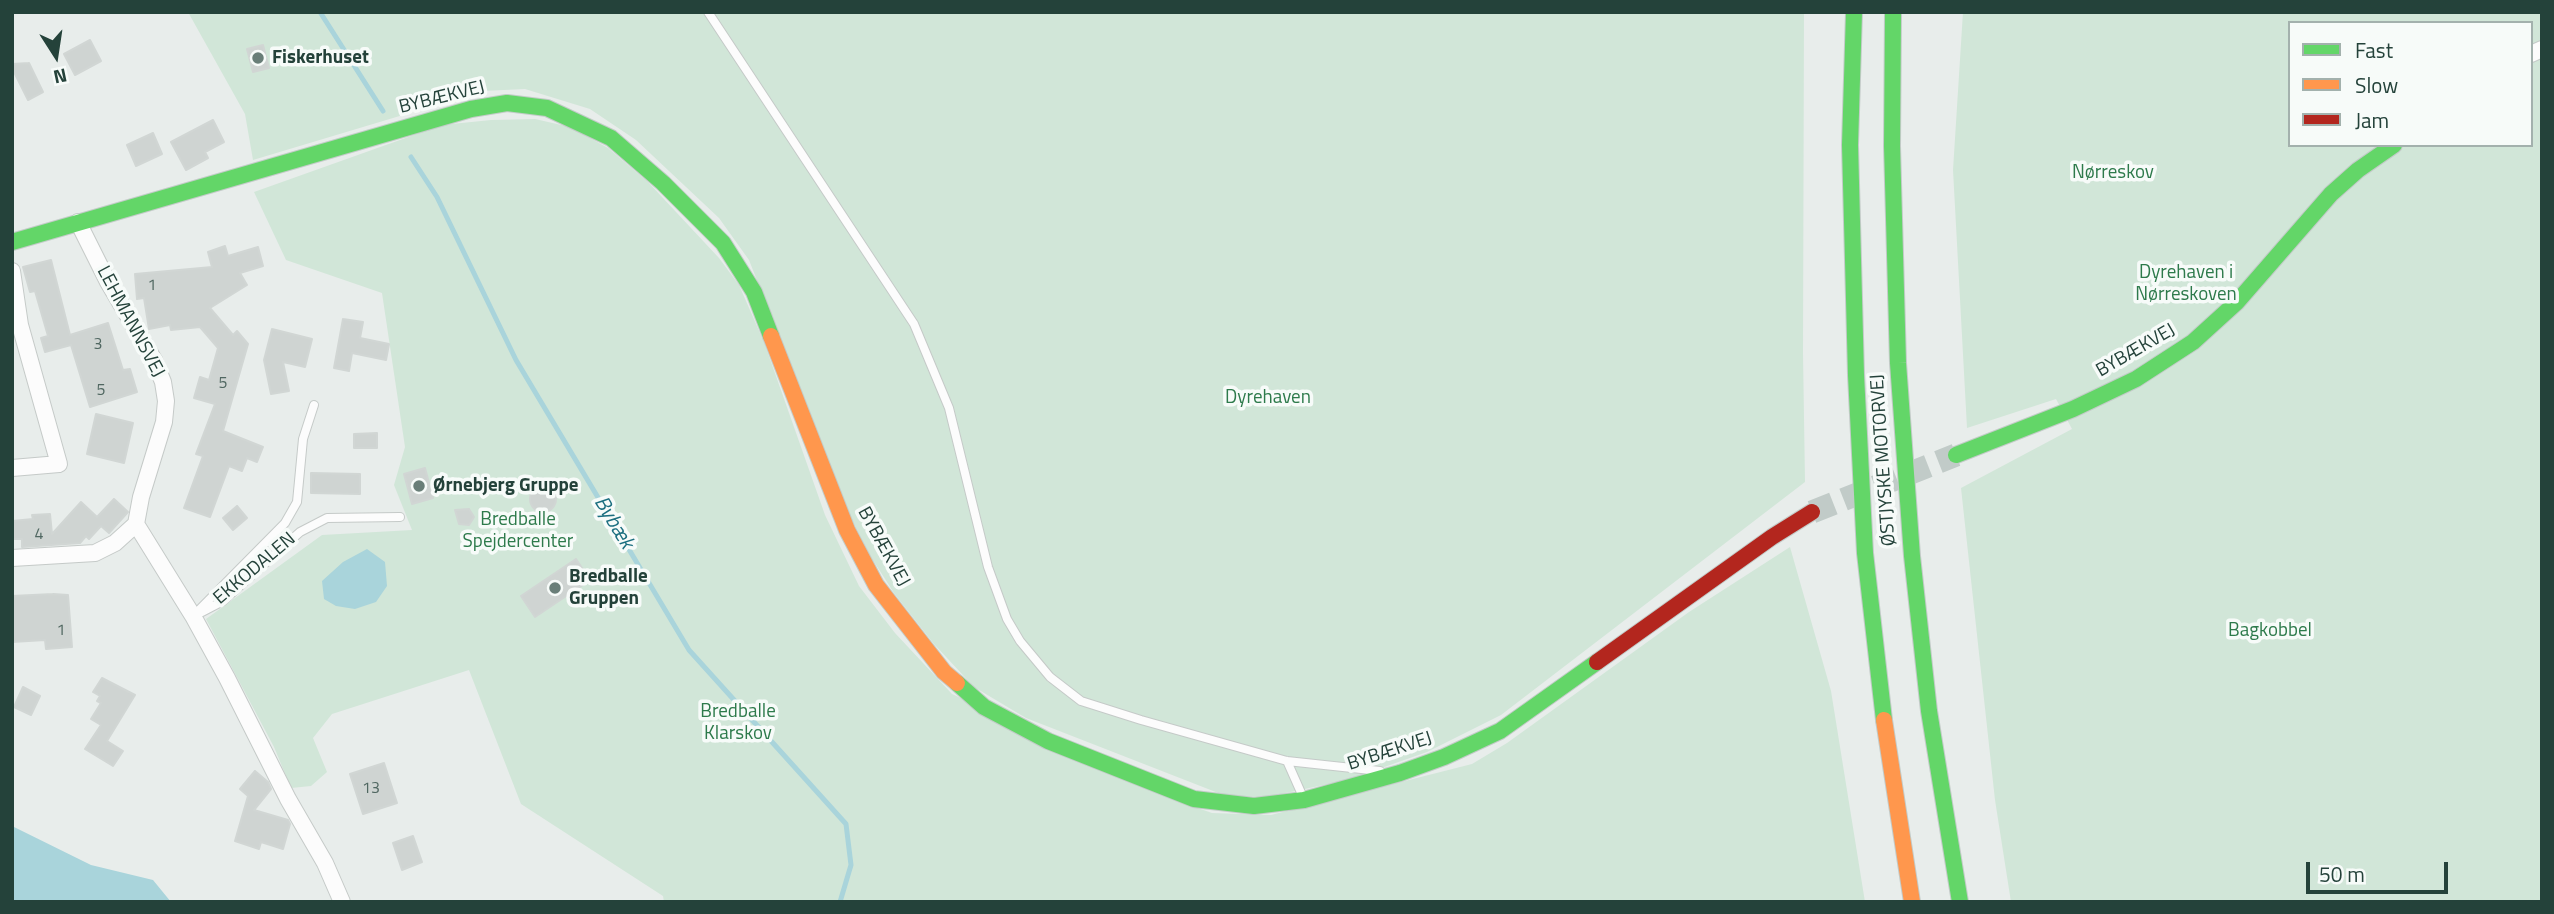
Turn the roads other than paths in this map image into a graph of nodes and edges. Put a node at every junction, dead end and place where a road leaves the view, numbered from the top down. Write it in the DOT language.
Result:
graph roads {
  1 [pos="708,12"];
  2 [pos="1854,12"];
  3 [pos="1893,12"];
  4 [pos="2391,147"];
  5 [pos="78,222"];
  6 [pos="12,242"];
  7 [pos="12,271"];
  8 [pos="314,405"];
  9 [pos="1956,455"];
  10 [pos="12,468"];
  11 [pos="1812,512"];
  12 [pos="400,517"];
  13 [pos="136,524"];
  14 [pos="12,558"];
  15 [pos="193,617"];
  16 [pos="1287,761"];
  17 [pos="1400,773"];
  18 [pos="1304,800"];
  19 [pos="342,902"];
  20 [pos="1912,902"];
  21 [pos="1960,902"];
  1 -- 16 [label="lane"];
  2 -- 20 [label="main road, ØSTJYSKE MOTORVEJ"];
  3 -- 21 [label="main road, ØSTJYSKE MOTORVEJ"];
  4 -- 9 [label="main road, BYBÆKVEJ"];
  5 -- 6 [label="main road, BYBÆKVEJ"];
  5 -- 13 [label="street, LEHMANNSVEJ"];
  5 -- 18 [label="main road, BYBÆKVEJ"];
  7 -- 10 [label="street"];
  8 -- 15 [label="lane"];
  11 -- 17 [label="main road, BYBÆKVEJ"];
  12 -- 15 [label="lane, EKKODALEN"];
  13 -- 14 [label="street"];
  13 -- 15 [label="street"];
  15 -- 19 [label="street"];
  16 -- 17 [label="lane"];
  16 -- 18 [label="lane"];
  17 -- 18 [label="main road, BYBÆKVEJ"];
}
